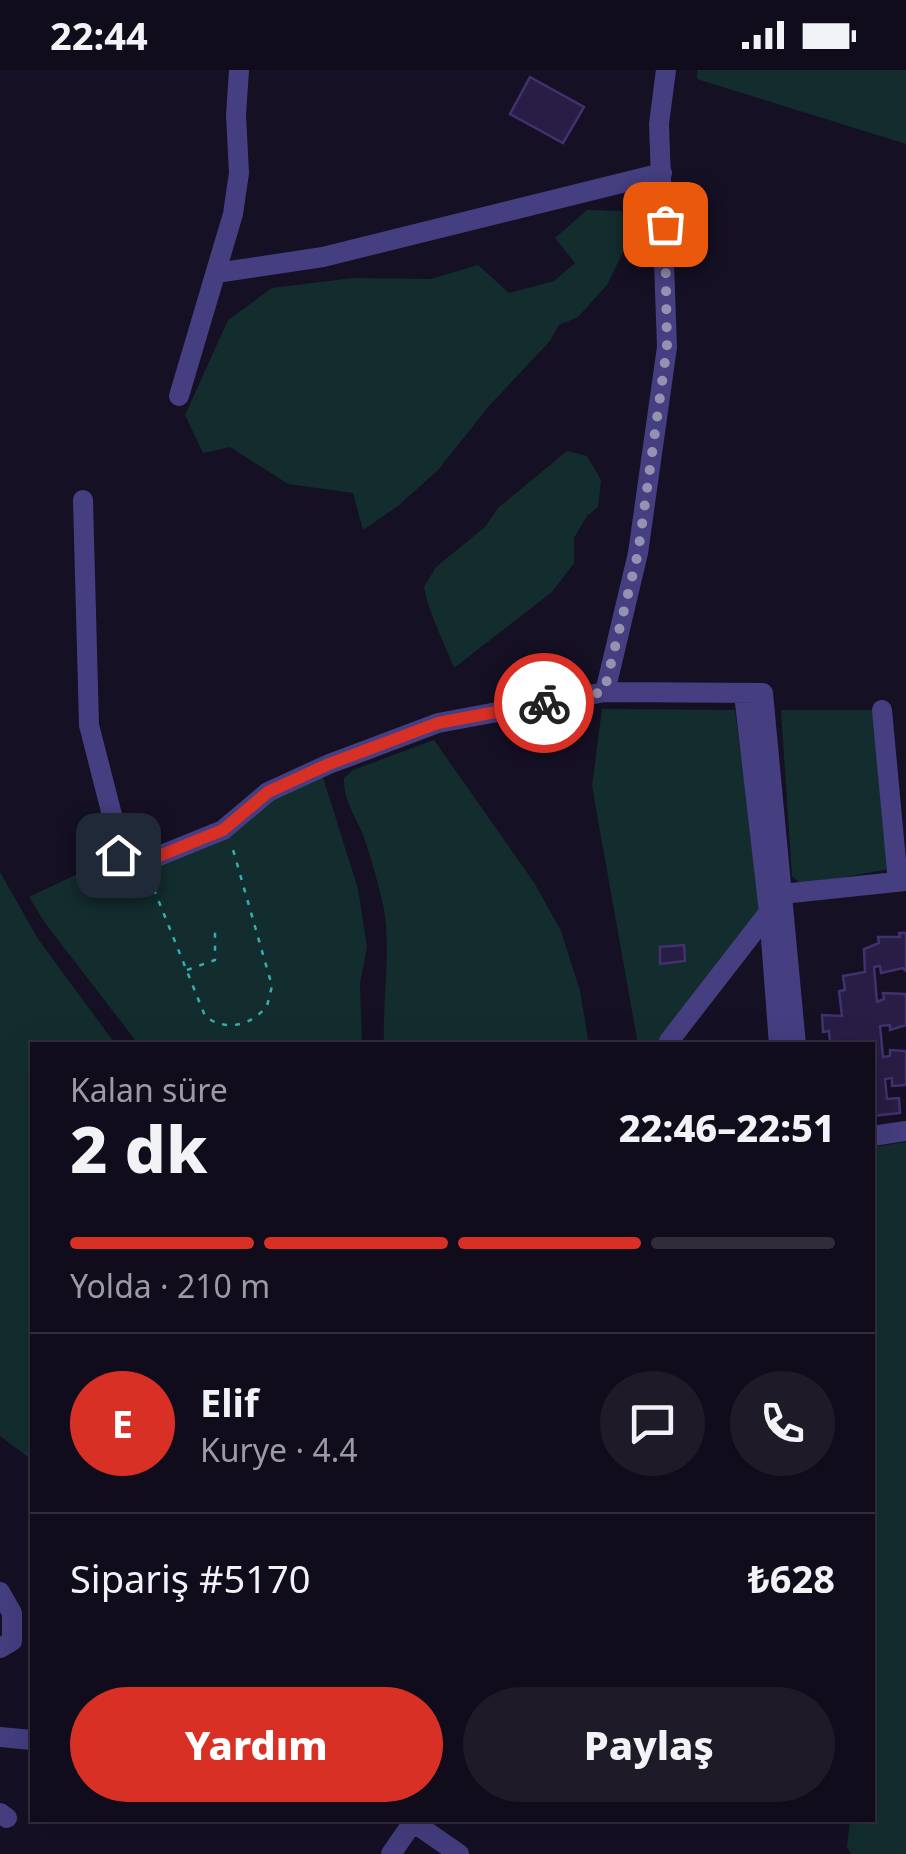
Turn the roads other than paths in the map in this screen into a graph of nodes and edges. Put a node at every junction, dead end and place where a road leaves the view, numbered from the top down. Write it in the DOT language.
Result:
graph roads {
  1 [pos="239,70"];
  2 [pos="666,70"];
  3 [pos="662,173"];
  4 [pos="216,273"];
  5 [pos="179,396"];
  6 [pos="82,500"];
  7 [pos="604,692"];
  8 [pos="754,694"];
  9 [pos="882,710"];
  10 [pos="902,882"];
  11 [pos="782,894"];
  12 [pos="769,912"];
  13 [pos="668,1042"];
  14 [pos="779,1042"];
  15 [pos="796,1042"];
  16 [pos="906,1132"];
  17 [pos="875,1136"];
  18 [pos="0,1592"];
  19 [pos="0,1648"];
  20 [pos="0,1737"];
  21 [pos="30,1740"];
  22 [pos="410,1822"];
  23 [pos="412,1822"];
  24 [pos="391,1854"];
  25 [pos="460,1854"];
  1 -- 4 [label="street"];
  2 -- 3 [label="street"];
  3 -- 4 [label="street"];
  3 -- 7 [label="street"];
  4 -- 5 [label="street"];
  6 -- 7 [label="street"];
  7 -- 8 [label="street"];
  8 -- 11 [label="street"];
  8 -- 12 [label="street"];
  9 -- 10 [label="street"];
  10 -- 11 [label="street"];
  11 -- 15 [label="street"];
  12 -- 13 [label="street"];
  12 -- 14 [label="street"];
  16 -- 17 [label="street"];
  18 -- 19 [label="street"];
  20 -- 21 [label="street"];
  22 -- 24 [label="street"];
  23 -- 25 [label="street"];
}
